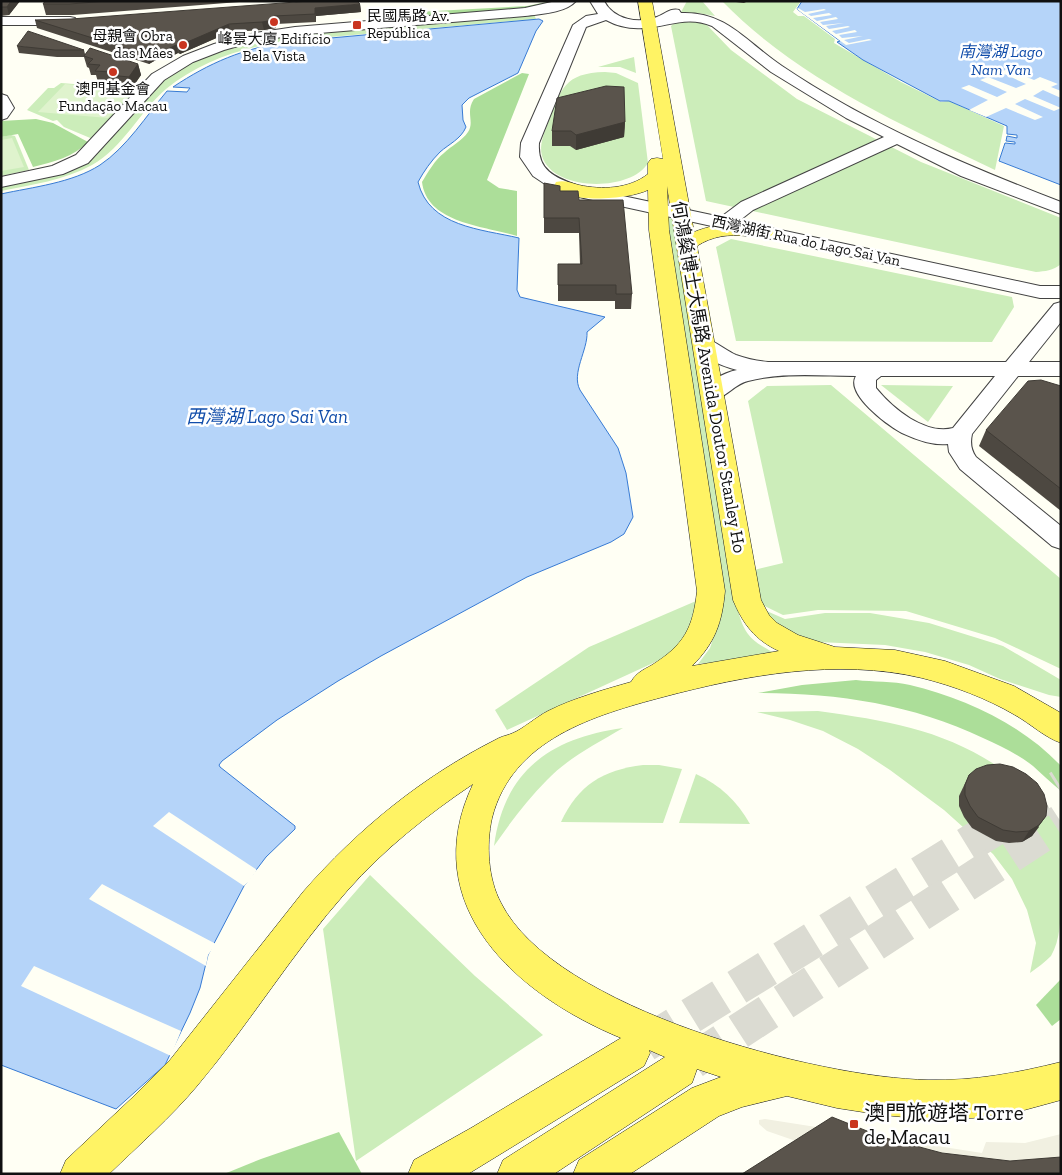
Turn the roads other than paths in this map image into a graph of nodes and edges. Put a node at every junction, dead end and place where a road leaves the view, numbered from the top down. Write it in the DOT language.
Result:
graph roads {
  1 [pos="569,1"];
  2 [pos="584,1"];
  3 [pos="597,1"];
  4 [pos="632,1"];
  5 [pos="645,1"];
  6 [pos="678,2"];
  7 [pos="23,7"];
  8 [pos="395,9"];
  9 [pos="714,9"];
  10 [pos="548,11"];
  11 [pos="600,18"];
  12 [pos="666,19"];
  13 [pos="83,20"];
  14 [pos="636,24"];
  15 [pos="21,27"];
  16 [pos="313,29"];
  17 [pos="731,33"];
  18 [pos="144,69"];
  19 [pos="162,75"];
  20 [pos="550,92"];
  21 [pos="1,99"];
  22 [pos="1,115"];
  23 [pos="897,138"];
  24 [pos="659,175"];
  25 [pos="1,182"];
  26 [pos="563,186"];
  27 [pos="1061,209"];
  28 [pos="670,212"];
  29 [pos="723,224"];
  30 [pos="764,232"];
  31 [pos="686,244"];
  32 [pos="1016,287"];
  33 [pos="1061,292"];
  34 [pos="1061,308"];
  35 [pos="1045,329"];
  36 [pos="704,344"];
  37 [pos="1061,361"];
  38 [pos="774,369"];
  39 [pos="876,369"];
  40 [pos="935,369"];
  41 [pos="1012,369"];
  42 [pos="1061,369"];
  43 [pos="712,394"];
  44 [pos="985,403"];
  45 [pos="961,433"];
  46 [pos="1061,540"];
  47 [pos="880,659"];
  48 [pos="997,691"];
  49 [pos="607,701"];
  50 [pos="1061,707"];
  51 [pos="1061,730"];
  52 [pos="534,734"];
  53 [pos="631,1053"];
  54 [pos="679,1070"];
  55 [pos="787,1078"];
  56 [pos="1061,1081"];
  57 [pos="80,1174"];
  58 [pos="428,1174"];
  59 [pos="517,1174"];
  60 [pos="593,1174"];
  1 -- 10 [label="street"];
  2 -- 10 [label="street"];
  3 -- 14 [label="street"];
  4 -- 14 [label="main road, 何鴻燊博士大馬路 Avenida Doutor Stanley Ho"];
  5 -- 14 [label="main road, 何鴻燊博士大馬路 Avenida Doutor Stanley Ho"];
  6 -- 12 [label="street"];
  7 -- 15 [label="street"];
  8 -- 16 [label="street"];
  9 -- 17 [label="street"];
  10 -- 11 [label="street"];
  10 -- 16 [label="street"];
  10 -- 20 [label="street, 西灣湖街 Rua do Lago Sai Van"];
  11 -- 14 [label="street"];
  11 -- 20 [label="street, 西灣湖街 Rua do Lago Sai Van"];
  12 -- 14 [label="street"];
  12 -- 17 [label="street"];
  13 -- 15 [label="street"];
  14 -- 24 [label="main road, 何鴻燊博士大馬路 Avenida Doutor Stanley Ho"];
  14 -- 28 [label="main road, 何鴻燊博士大馬路 Avenida Doutor Stanley Ho"];
  16 -- 19 [label="street"];
  17 -- 23 [label="street"];
  18 -- 19 [label="street"];
  19 -- 25 [label="street"];
  20 -- 26 [label="street, 西灣湖街 Rua do Lago Sai Van"];
  21 -- 22 [label="street"];
  23 -- 27 [label="street"];
  23 -- 29 [label="street"];
  24 -- 26 [label="main road"];
  24 -- 28 [label="main road, 何鴻燊博士大馬路 Avenida Doutor Stanley Ho"];
  26 -- 28 [label="street, 西灣湖街 Rua do Lago Sai Van"];
  28 -- 29 [label="street, 西灣湖街 Rua do Lago Sai Van"];
  28 -- 31 [label="main road, 何鴻燊博士大馬路 Avenida Doutor Stanley Ho"];
  28 -- 49 [label="main road, 何鴻燊博士大馬路 Avenida Doutor Stanley Ho"];
  29 -- 30 [label="street, 西灣湖街 Rua do Lago Sai Van"];
  30 -- 31 [label="main road"];
  30 -- 32 [label="street, 西灣湖街 Rua do Lago Sai Van"];
  31 -- 36 [label="main road, 何鴻燊博士大馬路 Avenida Doutor Stanley Ho"];
  32 -- 33 [label="street, 西灣湖街 Rua do Lago Sai Van"];
  32 -- 35 [label="street, 西灣湖街 Rua do Lago Sai Van"];
  34 -- 35 [label="street"];
  35 -- 37 [label="street, 西灣湖街 Rua do Lago Sai Van"];
  35 -- 41 [label="street"];
  36 -- 38 [label="street"];
  36 -- 43 [label="main road, 何鴻燊博士大馬路 Avenida Doutor Stanley Ho"];
  38 -- 39 [label="street"];
  38 -- 43 [label="street"];
  39 -- 40 [label="street"];
  39 -- 45 [label="street"];
  40 -- 41 [label="street"];
  40 -- 44 [label="street"];
  41 -- 42 [label="street"];
  41 -- 44 [label="street"];
  43 -- 47 [label="main road, 何鴻燊博士大馬路 Avenida Doutor Stanley Ho"];
  44 -- 45 [label="street"];
  45 -- 46 [label="street"];
  47 -- 48 [label="main road"];
  47 -- 49 [label="main road"];
  48 -- 50 [label="main road"];
  48 -- 51 [label="main road"];
  49 -- 52 [label="main road"];
  52 -- 55 [label="main road"];
  52 -- 57 [label="main road"];
  53 -- 58 [label="main road"];
  54 -- 59 [label="main road"];
  55 -- 56 [label="main road"];
  55 -- 60 [label="main road"];
}
